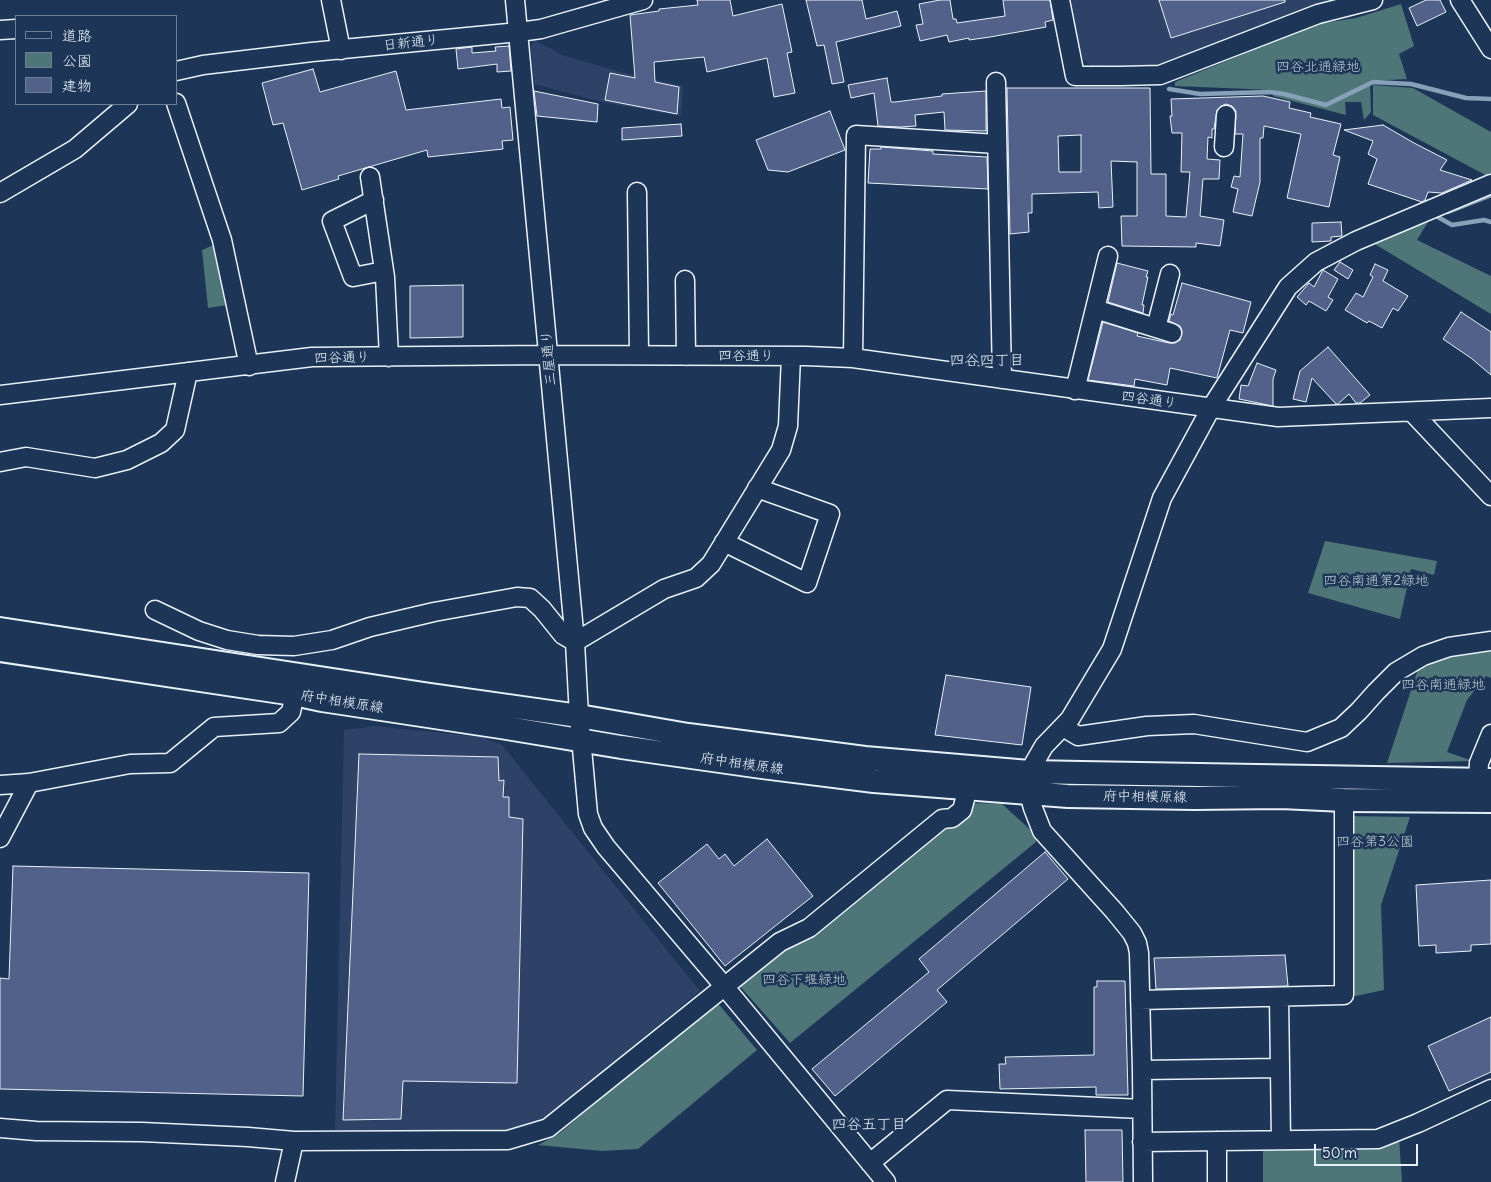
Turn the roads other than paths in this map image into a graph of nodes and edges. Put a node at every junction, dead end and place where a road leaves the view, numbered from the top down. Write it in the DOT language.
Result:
graph roads {
  1 [pos="331,0"];
  2 [pos="515,0"];
  3 [pos="643,0"];
  4 [pos="1060,0"];
  5 [pos="1373,0"];
  6 [pos="1460,0"];
  7 [pos="15,29"];
  8 [pos="0,30"];
  9 [pos="519,32"];
  10 [pos="341,50"];
  11 [pos="1491,50"];
  12 [pos="178,71"];
  13 [pos="996,82"];
  14 [pos="127,105"];
  15 [pos="177,105"];
  16 [pos="1226,115"];
  17 [pos="997,144"];
  18 [pos="1224,147"];
  19 [pos="370,177"];
  20 [pos="1491,184"];
  21 [pos="637,192"];
  22 [pos="0,193"];
  23 [pos="374,200"];
  24 [pos="1108,256"];
  25 [pos="384,271"];
  26 [pos="1170,274"];
  27 [pos="685,280"];
  28 [pos="1095,309"];
  29 [pos="548,355"];
  30 [pos="639,355"];
  31 [pos="686,356"];
  32 [pos="791,356"];
  33 [pos="389,357"];
  34 [pos="853,358"];
  35 [pos="249,366"];
  36 [pos="188,372"];
  37 [pos="1002,379"];
  38 [pos="1075,390"];
  39 [pos="0,395"];
  40 [pos="1211,408"];
  41 [pos="1491,408"];
  42 [pos="1412,412"];
  43 [pos="0,462"];
  44 [pos="757,488"];
  45 [pos="1491,496"];
  46 [pos="724,542"];
  47 [pos="156,610"];
  48 [pos="0,629"];
  49 [pos="1491,641"];
  50 [pos="575,642"];
  51 [pos="0,650"];
  52 [pos="296,684"];
  53 [pos="579,716"];
  54 [pos="1063,728"];
  55 [pos="1491,734"];
  56 [pos="582,741"];
  57 [pos="1484,780"];
  58 [pos="1029,782"];
  59 [pos="29,784"];
  60 [pos="0,785"];
  61 [pos="1281,787"];
  62 [pos="968,788"];
  63 [pos="1344,800"];
  64 [pos="1491,801"];
  65 [pos="0,838"];
  66 [pos="724,986"];
  67 [pos="1279,998"];
  68 [pos="1140,1000"];
  69 [pos="1279,1068"];
  70 [pos="1142,1070"];
  71 [pos="1491,1089"];
  72 [pos="1142,1110"];
  73 [pos="0,1128"];
  74 [pos="1281,1140"];
  75 [pos="294,1141"];
  76 [pos="1217,1141"];
  77 [pos="1142,1142"];
  78 [pos="870,1163"];
  79 [pos="285,1182"];
  80 [pos="886,1182"];
  81 [pos="1143,1182"];
  82 [pos="1217,1182"];
  1 -- 10 [label="street"];
  2 -- 9 [label="street, 三屋通り"];
  3 -- 9 [label="street, 日新通り"];
  4 -- 5 [label="street"];
  6 -- 11 [label="street"];
  7 -- 8 [label="street"];
  9 -- 10 [label="street, 日新通り"];
  9 -- 29 [label="street, 三屋通り"];
  10 -- 12 [label="street, 日新通り"];
  13 -- 17 [label="street"];
  14 -- 22 [label="street"];
  15 -- 35 [label="street"];
  16 -- 18 [label="street"];
  17 -- 34 [label="street"];
  17 -- 37 [label="street"];
  19 -- 23 [label="street"];
  20 -- 40 [label="street"];
  21 -- 30 [label="street"];
  23 -- 25 [label="street"];
  23 -- 25 [label="street"];
  24 -- 28 [label="street"];
  25 -- 33 [label="street"];
  26 -- 28 [label="street"];
  27 -- 31 [label="street"];
  28 -- 38 [label="street"];
  29 -- 30 [label="street, 四谷通り"];
  29 -- 33 [label="street, 四谷通り"];
  29 -- 50 [label="street, 三屋通り"];
  30 -- 31 [label="street, 四谷通り"];
  31 -- 32 [label="street, 四谷通り"];
  32 -- 34 [label="street, 四谷通り"];
  32 -- 44 [label="street"];
  33 -- 35 [label="street, 四谷通り"];
  34 -- 37 [label="street, 四谷通り"];
  35 -- 36 [label="street, 四谷通り"];
  36 -- 39 [label="street, 四谷通り"];
  36 -- 43 [label="street"];
  37 -- 38 [label="street, 四谷通り"];
  38 -- 40 [label="street, 四谷通り"];
  40 -- 42 [label="street, 四谷通り"];
  40 -- 54 [label="street"];
  41 -- 42 [label="street, 四谷通り"];
  42 -- 45 [label="street"];
  44 -- 46 [label="street"];
  44 -- 46 [label="street"];
  46 -- 50 [label="street"];
  47 -- 50 [label="street"];
  48 -- 52 [label="main road, 府中相模原線"];
  49 -- 54 [label="street"];
  50 -- 53 [label="street, 三屋通り"];
  51 -- 52 [label="main road, 府中相模原線"];
  52 -- 53 [label="main road, 府中相模原線"];
  52 -- 56 [label="main road, 府中相模原線"];
  52 -- 59 [label="street"];
  53 -- 56 [label="street, 三屋通り"];
  53 -- 58 [label="main road, 府中相模原線"];
  54 -- 58 [label="street"];
  55 -- 57 [label="street"];
  56 -- 62 [label="main road, 府中相模原線"];
  56 -- 66 [label="street, 三屋通り"];
  57 -- 61 [label="main road, 府中相模原線"];
  58 -- 61 [label="main road, 府中相模原線"];
  58 -- 62 [label="main road, 府中相模原線"];
  58 -- 68 [label="street"];
  59 -- 60 [label="street"];
  59 -- 65 [label="street"];
  61 -- 63 [label="main road, 府中相模原線"];
  62 -- 66 [label="street"];
  63 -- 64 [label="main road, 府中相模原線"];
  63 -- 67 [label="street"];
  66 -- 75 [label="street"];
  66 -- 78 [label="street, 三屋通り"];
  67 -- 68 [label="street"];
  67 -- 69 [label="street"];
  68 -- 70 [label="street"];
  69 -- 70 [label="street"];
  69 -- 74 [label="street"];
  70 -- 72 [label="street"];
  71 -- 74 [label="street"];
  72 -- 77 [label="street"];
  72 -- 78 [label="street"];
  73 -- 75 [label="street"];
  74 -- 76 [label="street"];
  75 -- 79 [label="street"];
  76 -- 77 [label="street"];
  76 -- 82 [label="street"];
  77 -- 81 [label="street"];
  78 -- 80 [label="street, 三屋通り"];
}
